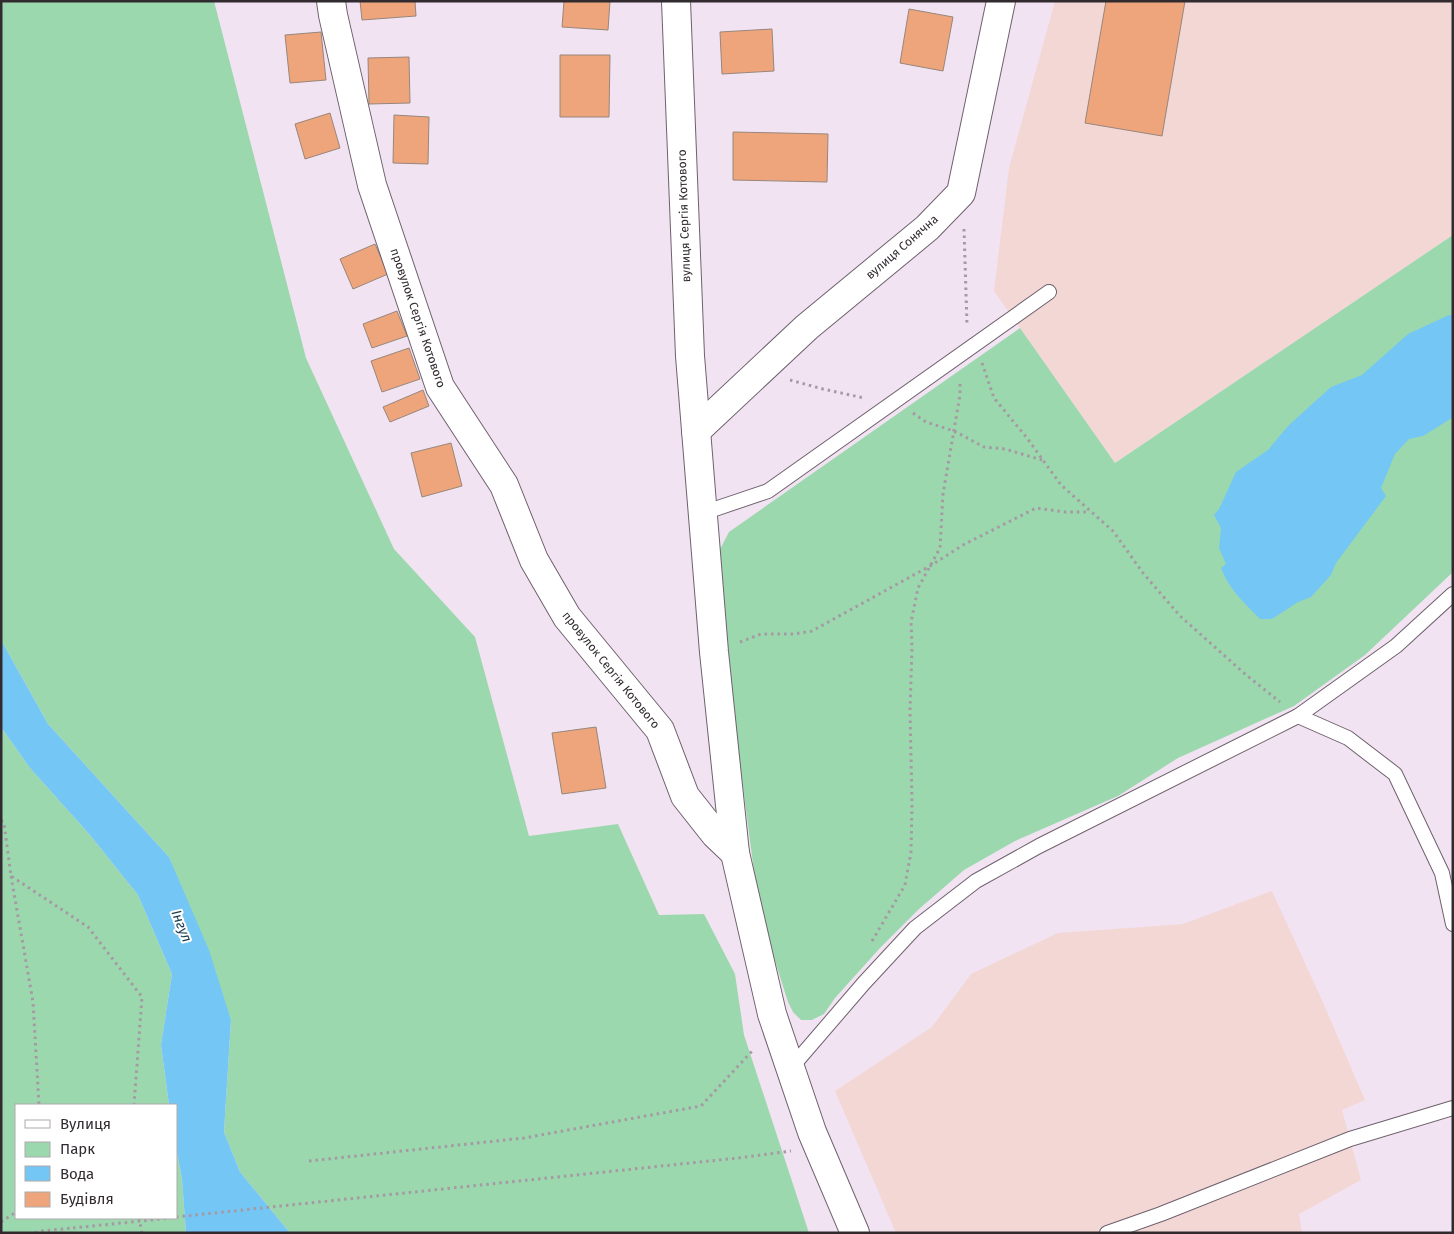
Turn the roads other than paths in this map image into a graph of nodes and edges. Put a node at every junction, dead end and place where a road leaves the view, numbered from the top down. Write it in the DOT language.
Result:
graph roads {
  1 [pos="331,1"];
  2 [pos="676,1"];
  3 [pos="1001,1"];
  4 [pos="1049,292"];
  5 [pos="696,431"];
  6 [pos="703,513"];
  7 [pos="1453,594"];
  8 [pos="1298,716"];
  9 [pos="734,853"];
  10 [pos="1453,924"];
  11 [pos="790,1069"];
  12 [pos="1453,1108"];
  13 [pos="855,1233"];
  14 [pos="1107,1233"];
  1 -- 9 [label="street, провулок Сергія Котового"];
  2 -- 5 [label="street, вулиця Сергія Котового"];
  3 -- 5 [label="street, вулиця Сонячна"];
  4 -- 6 [label="lane"];
  5 -- 6 [label="street, вулиця Сергія Котового"];
  6 -- 9 [label="street, вулиця Сергія Котового"];
  7 -- 8 [label="lane"];
  8 -- 10 [label="lane"];
  8 -- 11 [label="lane"];
  9 -- 11 [label="street, вулиця Сергія Котового"];
  11 -- 13 [label="street, вулиця Сергія Котового"];
  12 -- 14 [label="lane"];
}
